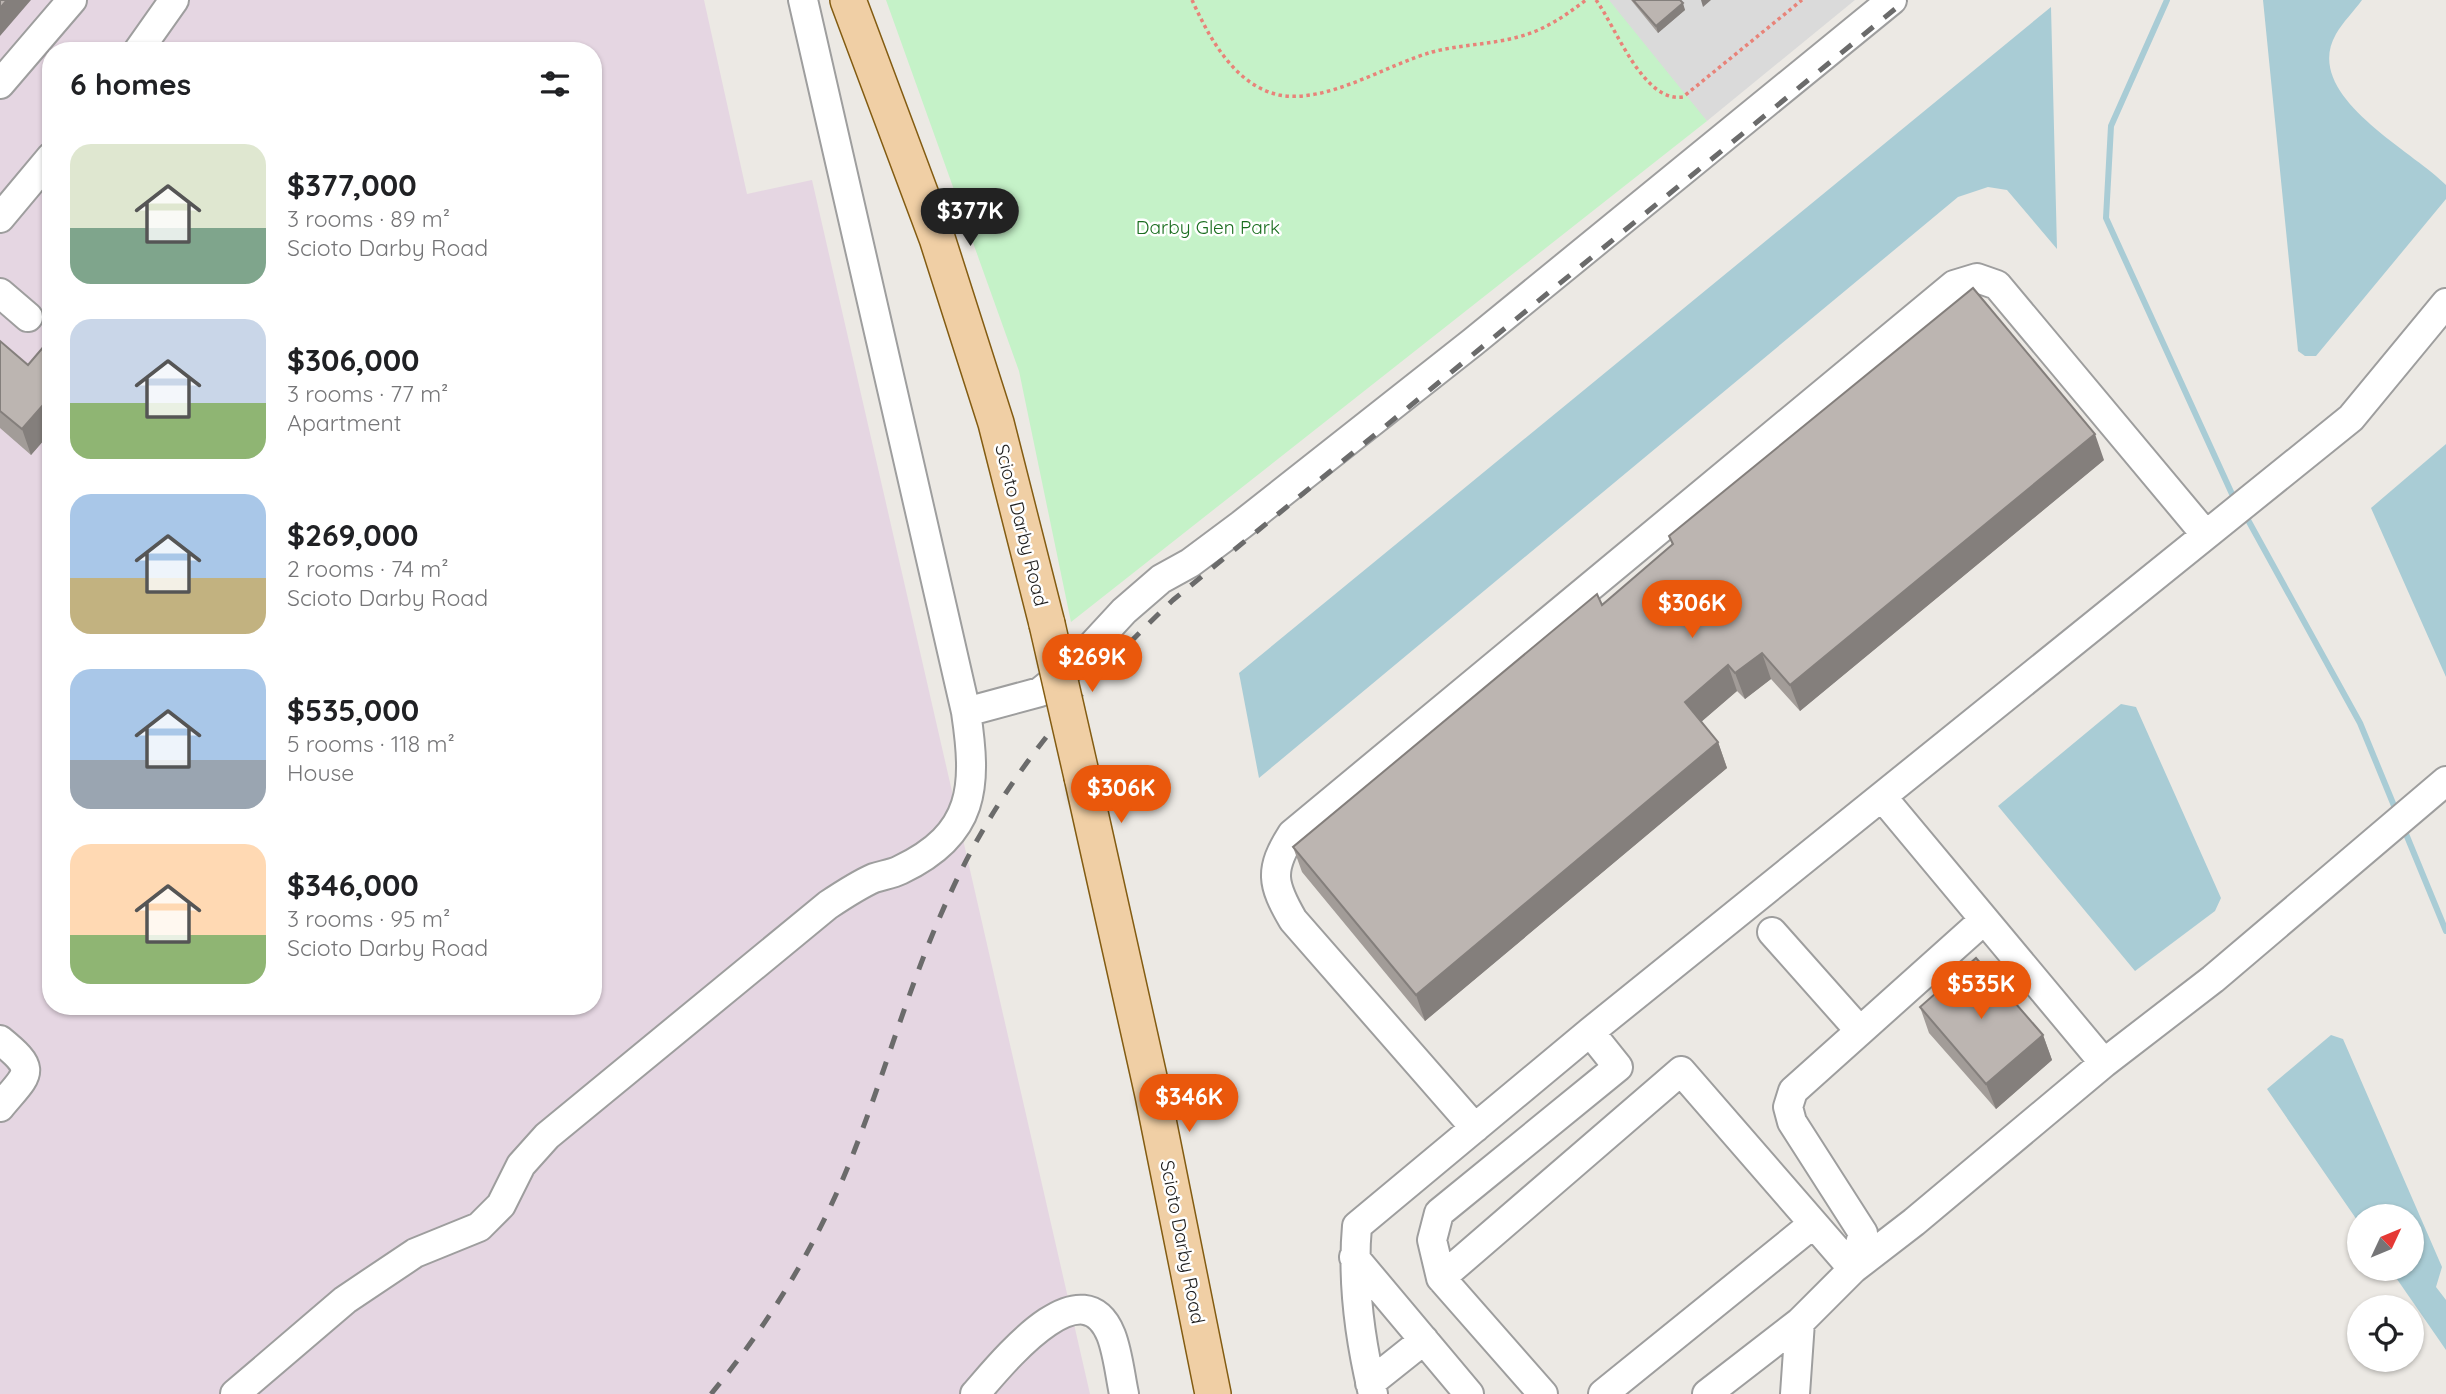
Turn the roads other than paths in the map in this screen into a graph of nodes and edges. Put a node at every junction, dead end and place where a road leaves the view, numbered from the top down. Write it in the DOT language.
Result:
graph roads {
  1 [pos="72,0"];
  2 [pos="174,0"];
  3 [pos="803,0"];
  4 [pos="848,0"];
  5 [pos="1892,0"];
  6 [pos="144,42"];
  7 [pos="0,84"];
  8 [pos="42,168"];
  9 [pos="0,218"];
  10 [pos="0,293"];
  11 [pos="2446,303"];
  12 [pos="28,317"];
  13 [pos="2206,535"];
  14 [pos="966,712"];
  15 [pos="2446,781"];
  16 [pos="1883,798"];
  17 [pos="1984,920"];
  18 [pos="1772,932"];
  19 [pos="1860,1031"];
  20 [pos="1590,1032"];
  21 [pos="0,1040"];
  22 [pos="2104,1063"];
  23 [pos="0,1107"];
  24 [pos="1475,1128"];
  25 [pos="1813,1224"];
  26 [pos="1354,1257"];
  27 [pos="1853,1269"];
  28 [pos="1441,1278"];
  29 [pos="1800,1322"];
  30 [pos="1424,1340"];
  31 [pos="1371,1388"];
  32 [pos="235,1394"];
  33 [pos="975,1394"];
  34 [pos="1124,1394"];
  35 [pos="1213,1394"];
  36 [pos="1469,1394"];
  37 [pos="1543,1394"];
  38 [pos="1603,1394"];
  39 [pos="1707,1394"];
  40 [pos="1795,1394"];
  1 -- 7 [label="street"];
  2 -- 6 [label="street"];
  3 -- 14 [label="street"];
  4 -- 35 [label="main road, Scioto Darby Road, bridge"];
  5 -- 14 [label="street"];
  8 -- 9 [label="street"];
  10 -- 12 [label="street"];
  11 -- 13 [label="street"];
  13 -- 16 [label="street"];
  13 -- 24 [label="street"];
  14 -- 32 [label="street"];
  15 -- 22 [label="street"];
  16 -- 17 [label="street"];
  16 -- 20 [label="street"];
  17 -- 19 [label="street"];
  17 -- 22 [label="street"];
  18 -- 19 [label="street"];
  19 -- 27 [label="street"];
  20 -- 24 [label="street"];
  20 -- 28 [label="street"];
  21 -- 23 [label="street"];
  22 -- 27 [label="street"];
  24 -- 26 [label="street"];
  25 -- 27 [label="street"];
  25 -- 28 [label="street"];
  25 -- 38 [label="street"];
  26 -- 30 [label="street"];
  26 -- 31 [label="street"];
  27 -- 29 [label="street"];
  28 -- 37 [label="street"];
  29 -- 39 [label="street"];
  29 -- 40 [label="street"];
  30 -- 31 [label="street"];
  30 -- 36 [label="street"];
  33 -- 34 [label="street"];
}
